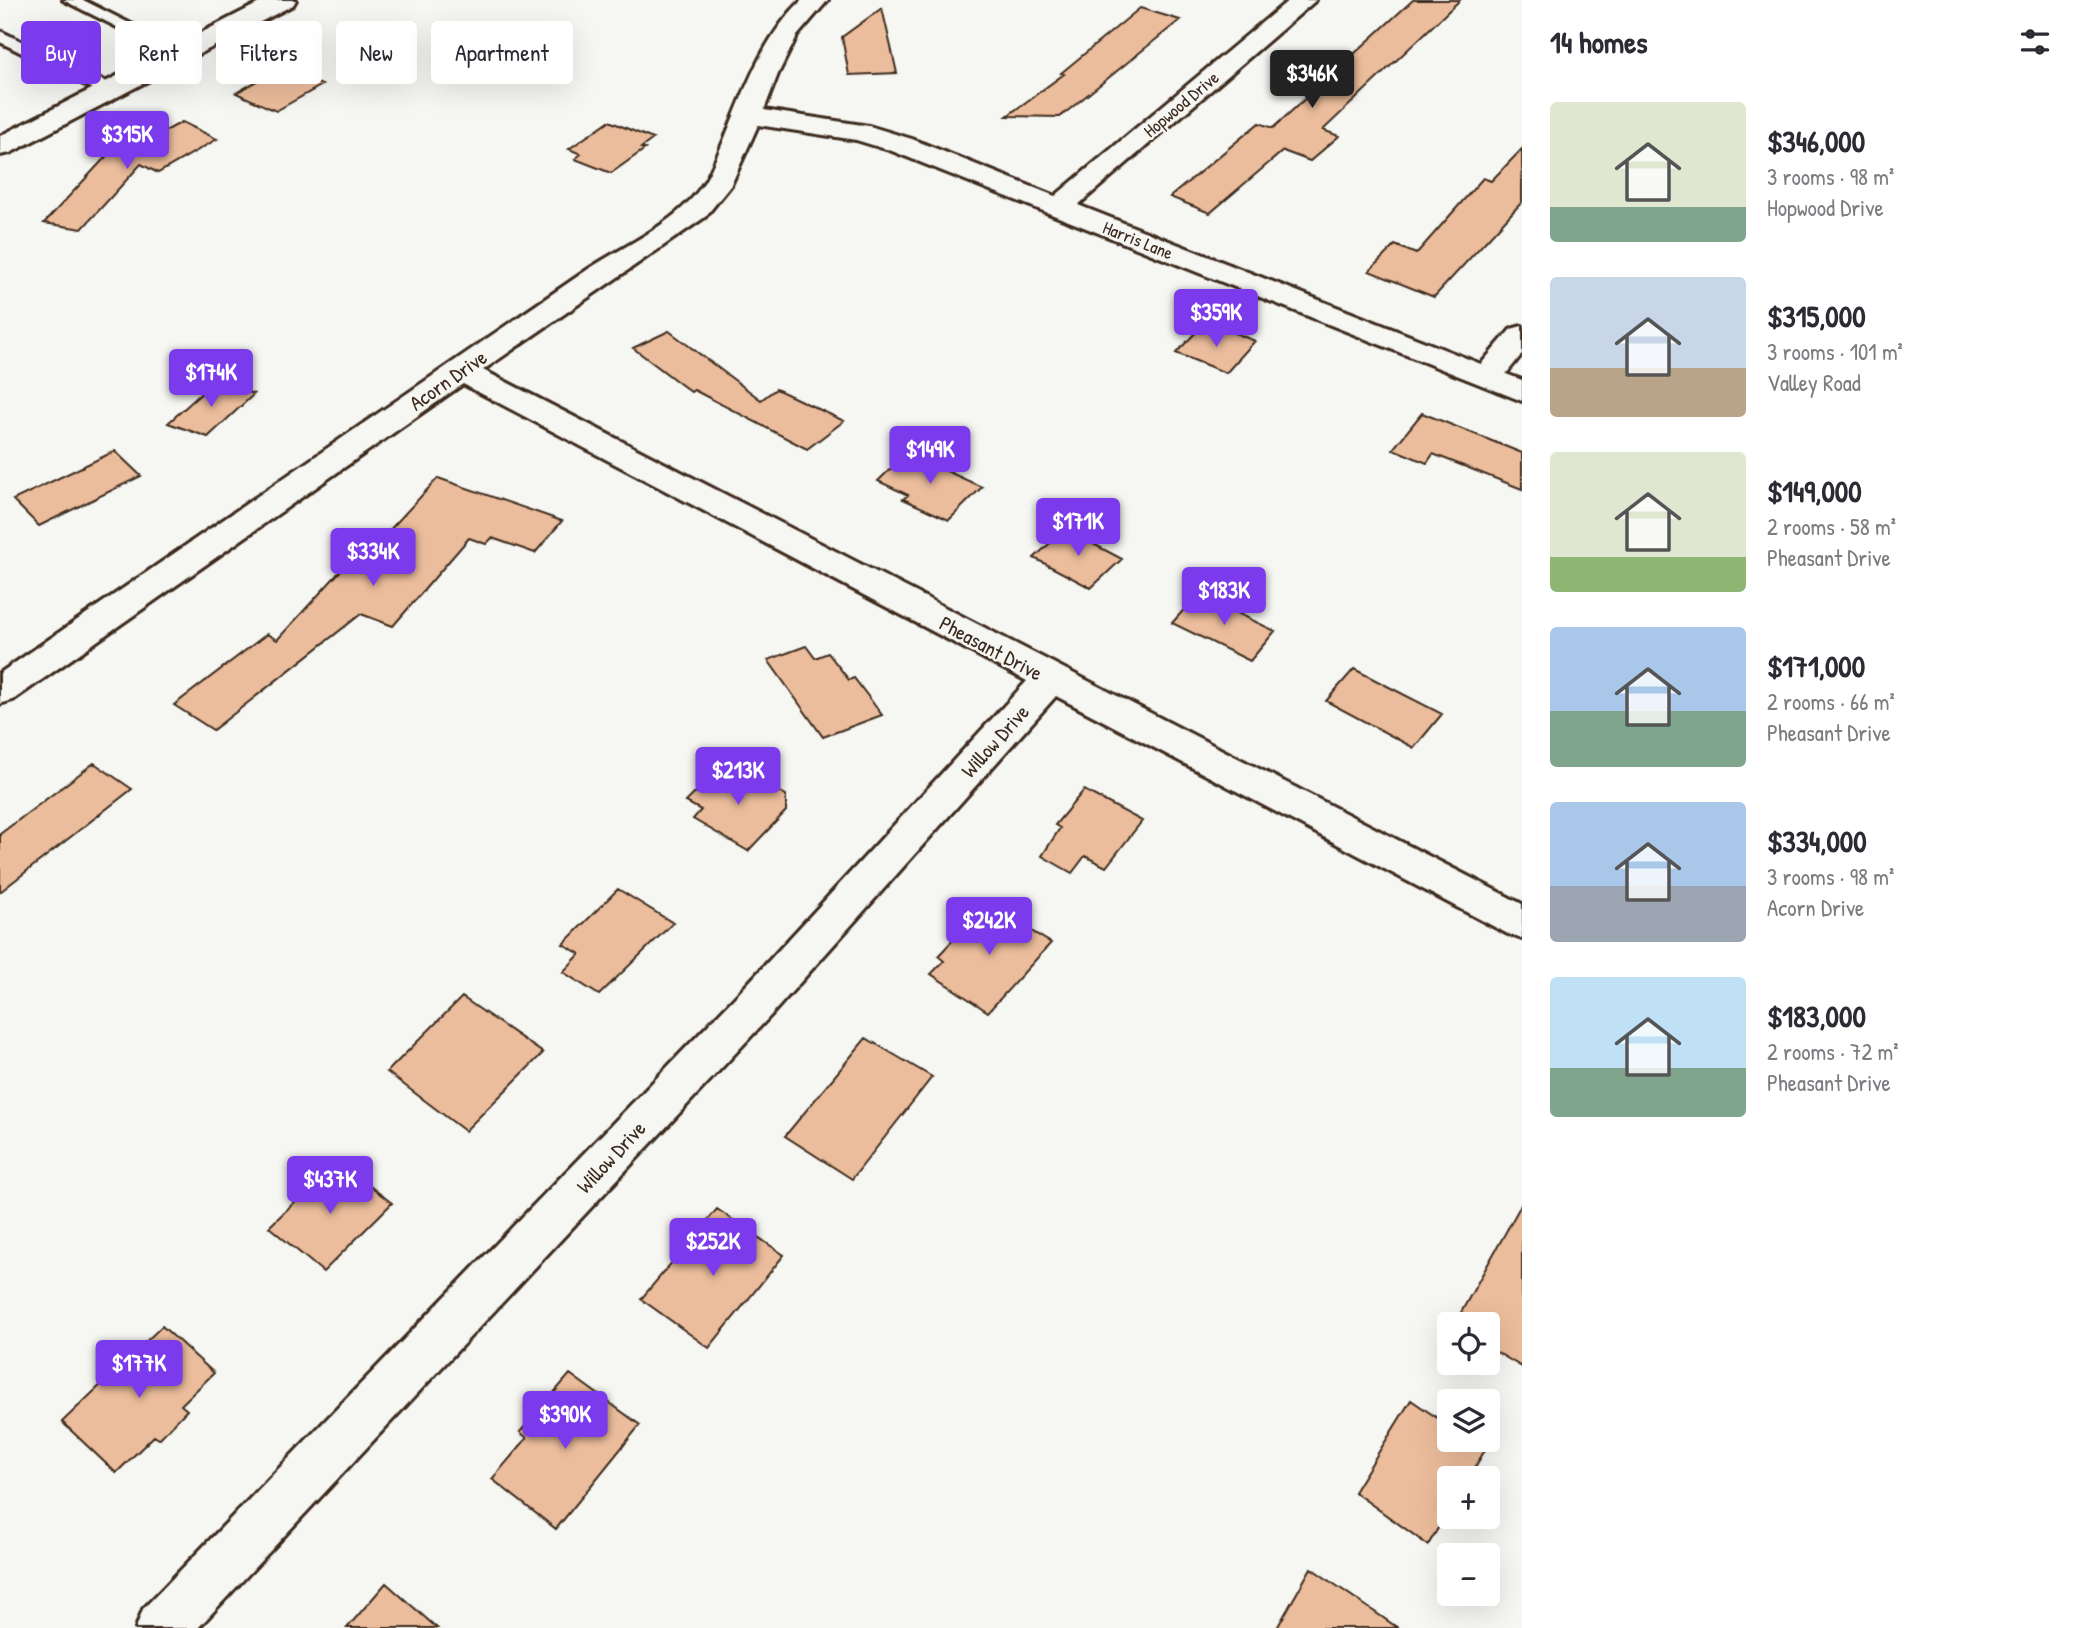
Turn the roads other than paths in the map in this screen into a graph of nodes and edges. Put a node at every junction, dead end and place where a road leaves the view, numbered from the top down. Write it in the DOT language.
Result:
graph roads {
  1 [pos="71,0"];
  2 [pos="284,0"];
  3 [pos="816,0"];
  4 [pos="1304,0"];
  5 [pos="115,21"];
  6 [pos="0,36"];
  7 [pos="202,42"];
  8 [pos="121,84"];
  9 [pos="109,90"];
  10 [pos="748,116"];
  11 [pos="0,147"];
  12 [pos="1058,208"];
  13 [pos="1522,335"];
  14 [pos="462,370"];
  15 [pos="1487,377"];
  16 [pos="1522,391"];
  17 [pos="1050,679"];
  18 [pos="0,691"];
  19 [pos="1522,923"];
  20 [pos="162,1628"];
  1 -- 5 [label="lane"];
  2 -- 7 [label="street"];
  3 -- 10 [label="street, Acorn Drive"];
  4 -- 12 [label="street, Hopwood Drive"];
  6 -- 9 [label="lane"];
  8 -- 9 [label="street"];
  9 -- 11 [label="street"];
  10 -- 12 [label="street, Harris Lane"];
  10 -- 14 [label="street, Acorn Drive"];
  12 -- 15 [label="street, Harris Lane"];
  13 -- 15 [label="street"];
  14 -- 17 [label="street, Pheasant Drive"];
  14 -- 18 [label="street, Acorn Drive"];
  15 -- 16 [label="street, Harris Lane"];
  17 -- 19 [label="street, Pheasant Drive"];
  17 -- 20 [label="street, Willow Drive"];
}
